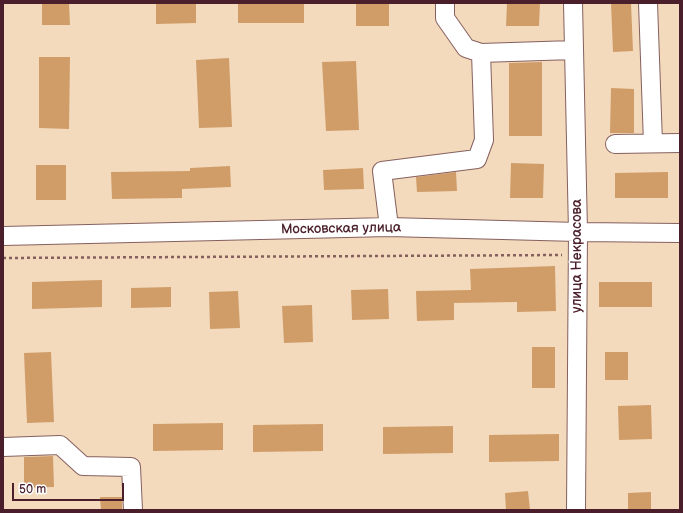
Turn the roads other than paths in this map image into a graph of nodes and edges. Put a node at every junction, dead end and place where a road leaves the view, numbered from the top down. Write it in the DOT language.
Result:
graph roads {
  1 [pos="445,3"];
  2 [pos="573,3"];
  3 [pos="648,3"];
  4 [pos="574,50"];
  5 [pos="481,53"];
  6 [pos="653,143"];
  7 [pos="680,143"];
  8 [pos="615,144"];
  9 [pos="389,227"];
  10 [pos="578,232"];
  11 [pos="680,233"];
  12 [pos="3,236"];
  13 [pos="3,447"];
  14 [pos="133,510"];
  15 [pos="576,510"];
  1 -- 5 [label="street"];
  2 -- 4 [label="street, улица Некрасова"];
  3 -- 6 [label="street"];
  4 -- 5 [label="street"];
  4 -- 10 [label="street, улица Некрасова"];
  5 -- 9 [label="street"];
  6 -- 7 [label="street"];
  6 -- 8 [label="street"];
  9 -- 10 [label="street, Московская улица"];
  9 -- 12 [label="street, Московская улица"];
  10 -- 11 [label="street, Московская улица"];
  10 -- 15 [label="street, улица Некрасова"];
  13 -- 14 [label="street"];
}
